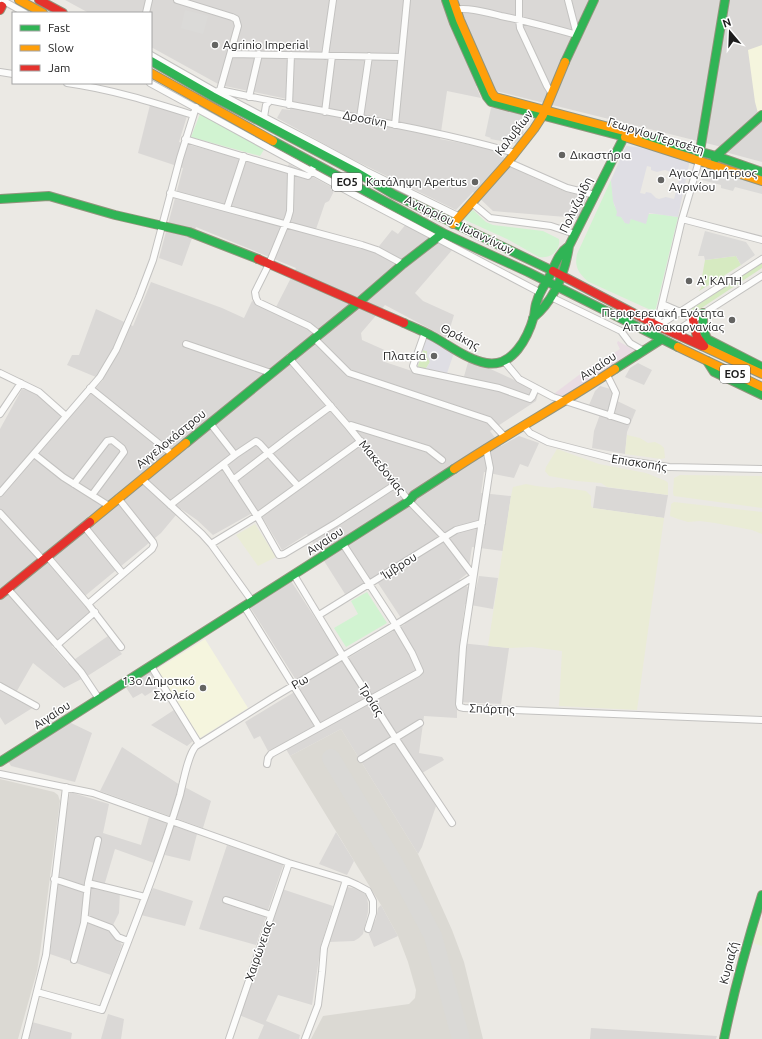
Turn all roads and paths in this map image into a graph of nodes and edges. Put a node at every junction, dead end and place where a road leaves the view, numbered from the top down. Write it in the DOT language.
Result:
graph roads {
  1 [pos="19,0"];
  2 [pos="149,0"];
  3 [pos="176,0"];
  4 [pos="333,0"];
  5 [pos="407,0"];
  6 [pos="446,0"];
  7 [pos="453,0"];
  8 [pos="519,0"];
  9 [pos="568,0"];
  10 [pos="594,0"];
  11 [pos="725,0"];
  12 [pos="42,1"];
  13 [pos="1,6"];
  14 [pos="452,10"];
  15 [pos="22,12"];
  16 [pos="40,12"];
  17 [pos="61,12"];
  18 [pos="146,12"];
  19 [pos="518,19"];
  20 [pos="577,35"];
  21 [pos="231,54"];
  22 [pos="259,54"];
  23 [pos="291,55"];
  24 [pos="152,56"];
  25 [pos="324,56"];
  26 [pos="332,56"];
  27 [pos="369,56"];
  28 [pos="401,57"];
  29 [pos="152,62"];
  30 [pos="0,72"];
  31 [pos="12,74"];
  32 [pos="152,75"];
  33 [pos="74,84"];
  34 [pos="152,84"];
  35 [pos="202,87"];
  36 [pos="218,91"];
  37 [pos="552,94"];
  38 [pos="249,97"];
  39 [pos="269,102"];
  40 [pos="289,105"];
  41 [pos="196,107"];
  42 [pos="325,112"];
  43 [pos="544,113"];
  44 [pos="193,115"];
  45 [pos="264,117"];
  46 [pos="360,118"];
  47 [pos="761,118"];
  48 [pos="395,125"];
  49 [pos="625,135"];
  50 [pos="185,140"];
  51 [pos="515,153"];
  52 [pos="244,156"];
  53 [pos="716,156"];
  54 [pos="699,157"];
  55 [pos="508,162"];
  56 [pos="714,167"];
  57 [pos="313,168"];
  58 [pos="291,171"];
  59 [pos="762,172"];
  60 [pos="762,181"];
  61 [pos="394,191"];
  62 [pos="170,193"];
  63 [pos="595,195"];
  64 [pos="0,199"];
  65 [pos="472,203"];
  66 [pos="228,208"];
  67 [pos="460,217"];
  68 [pos="682,220"];
  69 [pos="286,224"];
  70 [pos="453,224"];
  71 [pos="162,225"];
  72 [pos="575,234"];
  73 [pos="439,236"];
  74 [pos="762,240"];
  75 [pos="569,246"];
  76 [pos="762,259"];
  77 [pos="269,264"];
  78 [pos="403,264"];
  79 [pos="552,271"];
  80 [pos="561,276"];
  81 [pos="762,276"];
  82 [pos="547,282"];
  83 [pos="556,286"];
  84 [pos="541,293"];
  85 [pos="551,297"];
  86 [pos="358,303"];
  87 [pos="662,304"];
  88 [pos="681,312"];
  89 [pos="703,314"];
  90 [pos="533,318"];
  91 [pos="693,320"];
  92 [pos="658,325"];
  93 [pos="425,332"];
  94 [pos="673,333"];
  95 [pos="316,336"];
  96 [pos="662,339"];
  97 [pos="186,344"];
  98 [pos="707,348"];
  99 [pos="644,351"];
  100 [pos="289,358"];
  101 [pos="504,361"];
  102 [pos="707,361"];
  103 [pos="762,367"];
  104 [pos="0,373"];
  105 [pos="271,373"];
  106 [pos="762,374"];
  107 [pos="607,375"];
  108 [pos="20,383"];
  109 [pos="762,387"];
  110 [pos="90,388"];
  111 [pos="536,388"];
  112 [pos="762,395"];
  113 [pos="566,401"];
  114 [pos="331,406"];
  115 [pos="0,414"];
  116 [pos="66,416"];
  117 [pos="610,416"];
  118 [pos="627,421"];
  119 [pos="210,423"];
  120 [pos="348,426"];
  121 [pos="524,426"];
  122 [pos="505,436"];
  123 [pos="361,441"];
  124 [pos="486,448"];
  125 [pos="34,454"];
  126 [pos="172,454"];
  127 [pos="268,454"];
  128 [pos="235,455"];
  129 [pos="442,460"];
  130 [pos="223,464"];
  131 [pos="762,469"];
  132 [pos="142,479"];
  133 [pos="233,480"];
  134 [pos="74,484"];
  135 [pos="396,484"];
  136 [pos="298,486"];
  137 [pos="0,493"];
  138 [pos="92,495"];
  139 [pos="118,498"];
  140 [pos="409,501"];
  141 [pos="170,505"];
  142 [pos="109,506"];
  143 [pos="0,513"];
  144 [pos="257,516"];
  145 [pos="482,523"];
  146 [pos="84,526"];
  147 [pos="444,538"];
  148 [pos="211,544"];
  149 [pos="342,544"];
  150 [pos="45,558"];
  151 [pos="123,574"];
  152 [pos="294,575"];
  153 [pos="473,576"];
  154 [pos="370,584"];
  155 [pos="8,589"];
  156 [pos="0,595"];
  157 [pos="252,601"];
  158 [pos="88,604"];
  159 [pos="244,606"];
  160 [pos="95,612"];
  161 [pos="319,615"];
  162 [pos="395,625"];
  163 [pos="57,645"];
  164 [pos="122,647"];
  165 [pos="343,656"];
  166 [pos="151,666"];
  167 [pos="294,685"];
  168 [pos="0,686"];
  169 [pos="99,699"];
  170 [pos="370,699"];
  171 [pos="36,706"];
  172 [pos="762,720"];
  173 [pos="420,723"];
  174 [pos="319,727"];
  175 [pos="396,738"];
  176 [pos="199,744"];
  177 [pos="360,759"];
  178 [pos="0,762"];
  179 [pos="267,764"];
  180 [pos="0,774"];
  181 [pos="66,787"];
  182 [pos="172,822"];
  183 [pos="452,823"];
  184 [pos="98,840"];
  185 [pos="289,863"];
  186 [pos="54,879"];
  187 [pos="346,880"];
  188 [pos="87,886"];
  189 [pos="762,895"];
  190 [pos="146,897"];
  191 [pos="226,900"];
  192 [pos="271,915"];
  193 [pos="85,918"];
  194 [pos="368,929"];
  195 [pos="128,941"];
  196 [pos="74,960"];
  197 [pos="37,992"];
  198 [pos="25,1039"];
  199 [pos="229,1039"];
  200 [pos="305,1039"];
  201 [pos="724,1039"];
  1 -- 16 [label="main road"];
  2 -- 18 [label="street"];
  3 -- 21 [label="street"];
  4 -- 25 [label="street"];
  5 -- 28 [label="street"];
  6 -- 14 [label="main road"];
  7 -- 14 [label="main road"];
  8 -- 19 [label="street"];
  9 -- 20 [label="street"];
  10 -- 20 [label="main road, Καλυβίων"];
  11 -- 54 [label="main road"];
  12 -- 16 [label="street"];
  12 -- 17 [label="main road"];
  13 -- 15 [label="street"];
  14 -- 19 [label="street"];
  14 -- 43 [label="main road, ΓεωργίουΤερτσέτη"];
  19 -- 20 [label="street"];
  19 -- 37 [label="street"];
  20 -- 37 [label="main road, Καλυβίων"];
  21 -- 22 [label="street"];
  21 -- 36 [label="street"];
  22 -- 23 [label="street"];
  22 -- 38 [label="street"];
  23 -- 25 [label="street"];
  23 -- 40 [label="street"];
  24 -- 35 [label="street"];
  25 -- 26 [label="street"];
  26 -- 27 [label="street"];
  26 -- 42 [label="street"];
  27 -- 28 [label="street"];
  27 -- 46 [label="street"];
  28 -- 48 [label="street"];
  29 -- 35 [label="main road, Αντιρρίου - Ιωαννίνων / ΕΟ5"];
  30 -- 31 [label="street"];
  32 -- 57 [label="main road, Αντιρρίου - Ιωαννίνων / ΕΟ5"];
  33 -- 44 [label="street"];
  34 -- 41 [label="street"];
  35 -- 36 [label="street"];
  35 -- 61 [label="main road, Αντιρρίου - Ιωαννίνων / ΕΟ5"];
  36 -- 38 [label="street, Δροσίνη"];
  36 -- 45 [label="street"];
  37 -- 43 [label="main road, Καλυβίων"];
  38 -- 39 [label="street, Δροσίνη"];
  39 -- 40 [label="street, Δροσίνη"];
  39 -- 45 [label="street"];
  40 -- 42 [label="street, Δροσίνη"];
  41 -- 44 [label="street"];
  41 -- 57 [label="street"];
  42 -- 46 [label="street, Δροσίνη"];
  43 -- 49 [label="main road, ΓεωργίουΤερτσέτη"];
  43 -- 51 [label="main road, Καλυβίων"];
  44 -- 50 [label="street"];
  45 -- 61 [label="street"];
  46 -- 48 [label="street, Δροσίνη"];
  47 -- 53 [label="main road"];
  48 -- 51 [label="street, Δροσίνη"];
  49 -- 54 [label="main road, ΓεωργίουΤερτσέτη"];
  49 -- 63 [label="main road, Πολυζωίδη"];
  50 -- 52 [label="street"];
  50 -- 62 [label="street"];
  51 -- 55 [label="main road, Καλυβίων"];
  52 -- 58 [label="street"];
  52 -- 66 [label="street"];
  53 -- 54 [label="main road, ΓεωργίουΤερτσέτη"];
  53 -- 56 [label="main road"];
  53 -- 59 [label="main road, ΓεωργίουΤερτσέτη"];
  54 -- 56 [label="main road, ΓεωργίουΤερτσέτη"];
  54 -- 68 [label="street"];
  55 -- 63 [label="street"];
  55 -- 65 [label="main road, Καλυβίων"];
  56 -- 60 [label="main road, ΓεωργίουΤερτσέτη"];
  57 -- 58 [label="street"];
  57 -- 73 [label="main road, Αντιρρίου - Ιωαννίνων / ΕΟ5"];
  58 -- 69 [label="street"];
  61 -- 67 [label="street"];
  61 -- 70 [label="main road, Αντιρρίου - Ιωαννίνων / ΕΟ5"];
  62 -- 66 [label="street"];
  62 -- 71 [label="street"];
  63 -- 72 [label="main road, Πολυζωίδη"];
  64 -- 71 [label="main road, Θράκης"];
  65 -- 67 [label="main road, Καλυβίων"];
  65 -- 72 [label="street"];
  66 -- 69 [label="street"];
  67 -- 70 [label="main road, Καλυβίων"];
  68 -- 74 [label="street"];
  68 -- 87 [label="street"];
  69 -- 77 [label="street"];
  69 -- 78 [label="street"];
  70 -- 79 [label="main road, Αντιρρίου - Ιωαννίνων / ΕΟ5"];
  71 -- 77 [label="main road, Θράκης"];
  71 -- 110 [label="street"];
  72 -- 75 [label="main road, Πολυζωίδη"];
  73 -- 78 [label="main road, Αγγελοκάστρου"];
  73 -- 82 [label="main road, Αντιρρίου - Ιωαννίνων / ΕΟ5"];
  73 -- 84 [label="street"];
  75 -- 79 [label="main road"];
  75 -- 80 [label="main road"];
  76 -- 88 [label="street"];
  77 -- 86 [label="main road, Θράκης"];
  77 -- 95 [label="street"];
  78 -- 86 [label="main road, Αγγελοκάστρου"];
  79 -- 80 [label="main road, Αντιρρίου - Ιωαννίνων / ΕΟ5"];
  79 -- 82 [label="main road"];
  80 -- 83 [label="main road"];
  80 -- 92 [label="main road, Αντιρρίου - Ιωαννίνων / ΕΟ5"];
  81 -- 89 [label="street"];
  82 -- 83 [label="main road, Αντιρρίου - Ιωαννίνων / ΕΟ5"];
  82 -- 84 [label="main road"];
  83 -- 85 [label="main road"];
  83 -- 96 [label="main road, Αντιρρίου - Ιωαννίνων / ΕΟ5"];
  84 -- 90 [label="main road"];
  85 -- 90 [label="main road"];
  85 -- 99 [label="street"];
  86 -- 93 [label="main road, Θράκης"];
  86 -- 95 [label="main road, Αγγελοκάστρου"];
  87 -- 88 [label="street"];
  87 -- 92 [label="street"];
  88 -- 91 [label="street"];
  88 -- 92 [label="street"];
  89 -- 91 [label="street"];
  89 -- 103 [label="main road"];
  90 -- 101 [label="main road"];
  91 -- 94 [label="street"];
  91 -- 98 [label="main road"];
  92 -- 94 [label="main road, Αντιρρίου - Ιωαννίνων / ΕΟ5"];
  93 -- 101 [label="main road, Θράκης"];
  93 -- 111 [label="street"];
  94 -- 98 [label="main road, Αντιρρίου - Ιωαννίνων / ΕΟ5"];
  95 -- 100 [label="main road, Αγγελοκάστρου"];
  95 -- 122 [label="street"];
  96 -- 99 [label="main road, Αιγαίου"];
  96 -- 102 [label="main road, Αντιρρίου - Ιωαννίνων / ΕΟ5"];
  97 -- 105 [label="street"];
  98 -- 106 [label="main road, Αντιρρίου - Ιωαννίνων / ΕΟ5"];
  99 -- 107 [label="main road, Αιγαίου"];
  100 -- 105 [label="main road, Αγγελοκάστρου"];
  100 -- 114 [label="street, Μακεδονίας"];
  101 -- 111 [label="street"];
  102 -- 109 [label="main road, Αντιρρίου - Ιωαννίνων / ΕΟ5"];
  102 -- 112 [label="main road"];
  104 -- 108 [label="street"];
  105 -- 119 [label="main road, Αγγελοκάστρου"];
  107 -- 113 [label="main road, Αιγαίου"];
  107 -- 117 [label="street"];
  108 -- 115 [label="street"];
  108 -- 116 [label="street"];
  110 -- 116 [label="street"];
  110 -- 126 [label="street"];
  111 -- 113 [label="street"];
  113 -- 117 [label="street"];
  113 -- 121 [label="main road, Αιγαίου"];
  114 -- 120 [label="street, Μακεδονίας"];
  114 -- 127 [label="street"];
  116 -- 125 [label="street"];
  117 -- 118 [label="street"];
  119 -- 126 [label="main road, Αγγελοκάστρου"];
  119 -- 128 [label="street"];
  120 -- 123 [label="street, Μακεδονίας"];
  120 -- 129 [label="street"];
  121 -- 122 [label="main road, Αιγαίου"];
  121 -- 131 [label="street, Επισκοπής"];
  122 -- 124 [label="main road, Αιγαίου"];
  123 -- 135 [label="street, Μακεδονίας"];
  123 -- 136 [label="street"];
  124 -- 140 [label="main road, Αιγαίου"];
  124 -- 145 [label="street, Σπάρτης"];
  125 -- 134 [label="street"];
  125 -- 137 [label="street"];
  126 -- 132 [label="main road, Αγγελοκάστρου"];
  127 -- 128 [label="street"];
  127 -- 133 [label="street"];
  127 -- 136 [label="street"];
  128 -- 130 [label="street"];
  130 -- 133 [label="street"];
  130 -- 141 [label="street"];
  132 -- 139 [label="main road, Αγγελοκάστρου"];
  132 -- 141 [label="street"];
  133 -- 144 [label="street"];
  134 -- 138 [label="street"];
  134 -- 138 [label="street"];
  135 -- 140 [label="street, Μακεδονίας"];
  135 -- 144 [label="street"];
  136 -- 144 [label="street"];
  138 -- 142 [label="street"];
  139 -- 142 [label="main road, Αγγελοκάστρου"];
  139 -- 151 [label="street"];
  140 -- 147 [label="street, Μακεδονίας"];
  140 -- 149 [label="main road, Αιγαίου"];
  141 -- 148 [label="street"];
  142 -- 146 [label="main road, Αγγελοκάστρου"];
  143 -- 150 [label="street"];
  144 -- 148 [label="street"];
  145 -- 147 [label="street, Ίμβρου"];
  145 -- 153 [label="street, Σπάρτης"];
  146 -- 150 [label="main road, Αγγελοκάστρου"];
  146 -- 151 [label="street"];
  147 -- 153 [label="street, Μακεδονίας"];
  147 -- 154 [label="street, Ίμβρου"];
  148 -- 157 [label="street"];
  149 -- 152 [label="main road, Αιγαίου"];
  149 -- 154 [label="street"];
  150 -- 155 [label="main road, Αγγελοκάστρου"];
  150 -- 158 [label="street"];
  151 -- 158 [label="street"];
  152 -- 157 [label="main road, Αιγαίου"];
  152 -- 161 [label="street, Τροίας"];
  153 -- 162 [label="street, Ρω"];
  153 -- 172 [label="street, Σπάρτης"];
  154 -- 161 [label="street, Ίμβρου"];
  154 -- 162 [label="street"];
  155 -- 156 [label="main road, Αγγελοκάστρου"];
  155 -- 163 [label="street"];
  157 -- 159 [label="main road, Αιγαίου"];
  158 -- 160 [label="street"];
  159 -- 166 [label="main road, Αιγαίου"];
  159 -- 167 [label="street"];
  160 -- 163 [label="street"];
  160 -- 164 [label="street"];
  161 -- 165 [label="street, Τροίας"];
  162 -- 165 [label="street, Ρω"];
  162 -- 170 [label="street"];
  163 -- 169 [label="street"];
  165 -- 167 [label="street, Ρω"];
  165 -- 170 [label="street, Τροίας"];
  166 -- 169 [label="main road, Αιγαίου"];
  166 -- 176 [label="street"];
  167 -- 174 [label="street"];
  167 -- 176 [label="street, Ρω"];
  168 -- 171 [label="street"];
  169 -- 178 [label="main road, Αιγαίου"];
  170 -- 174 [label="street"];
  170 -- 175 [label="street, Τροίας"];
  173 -- 175 [label="street"];
  174 -- 179 [label="street"];
  175 -- 177 [label="street"];
  175 -- 183 [label="street, Τροίας"];
  176 -- 182 [label="street, Ρω"];
  180 -- 181 [label="street"];
  181 -- 182 [label="street"];
  181 -- 186 [label="street"];
  182 -- 185 [label="street"];
  182 -- 190 [label="street, Ρω"];
  184 -- 188 [label="street"];
  185 -- 187 [label="street"];
  185 -- 192 [label="street, Χαιρώνειας"];
  186 -- 188 [label="street"];
  186 -- 197 [label="street"];
  187 -- 194 [label="street"];
  187 -- 200 [label="street"];
  188 -- 190 [label="street"];
  188 -- 193 [label="street"];
  189 -- 201 [label="main road, Κυριαζή"];
  190 -- 195 [label="street, Ρω"];
  191 -- 192 [label="street"];
  192 -- 199 [label="street, Χαιρώνειας"];
  193 -- 195 [label="street"];
  193 -- 196 [label="street"];
  195 -- 197 [label="street, Ρω"];
  197 -- 198 [label="street"];
}
